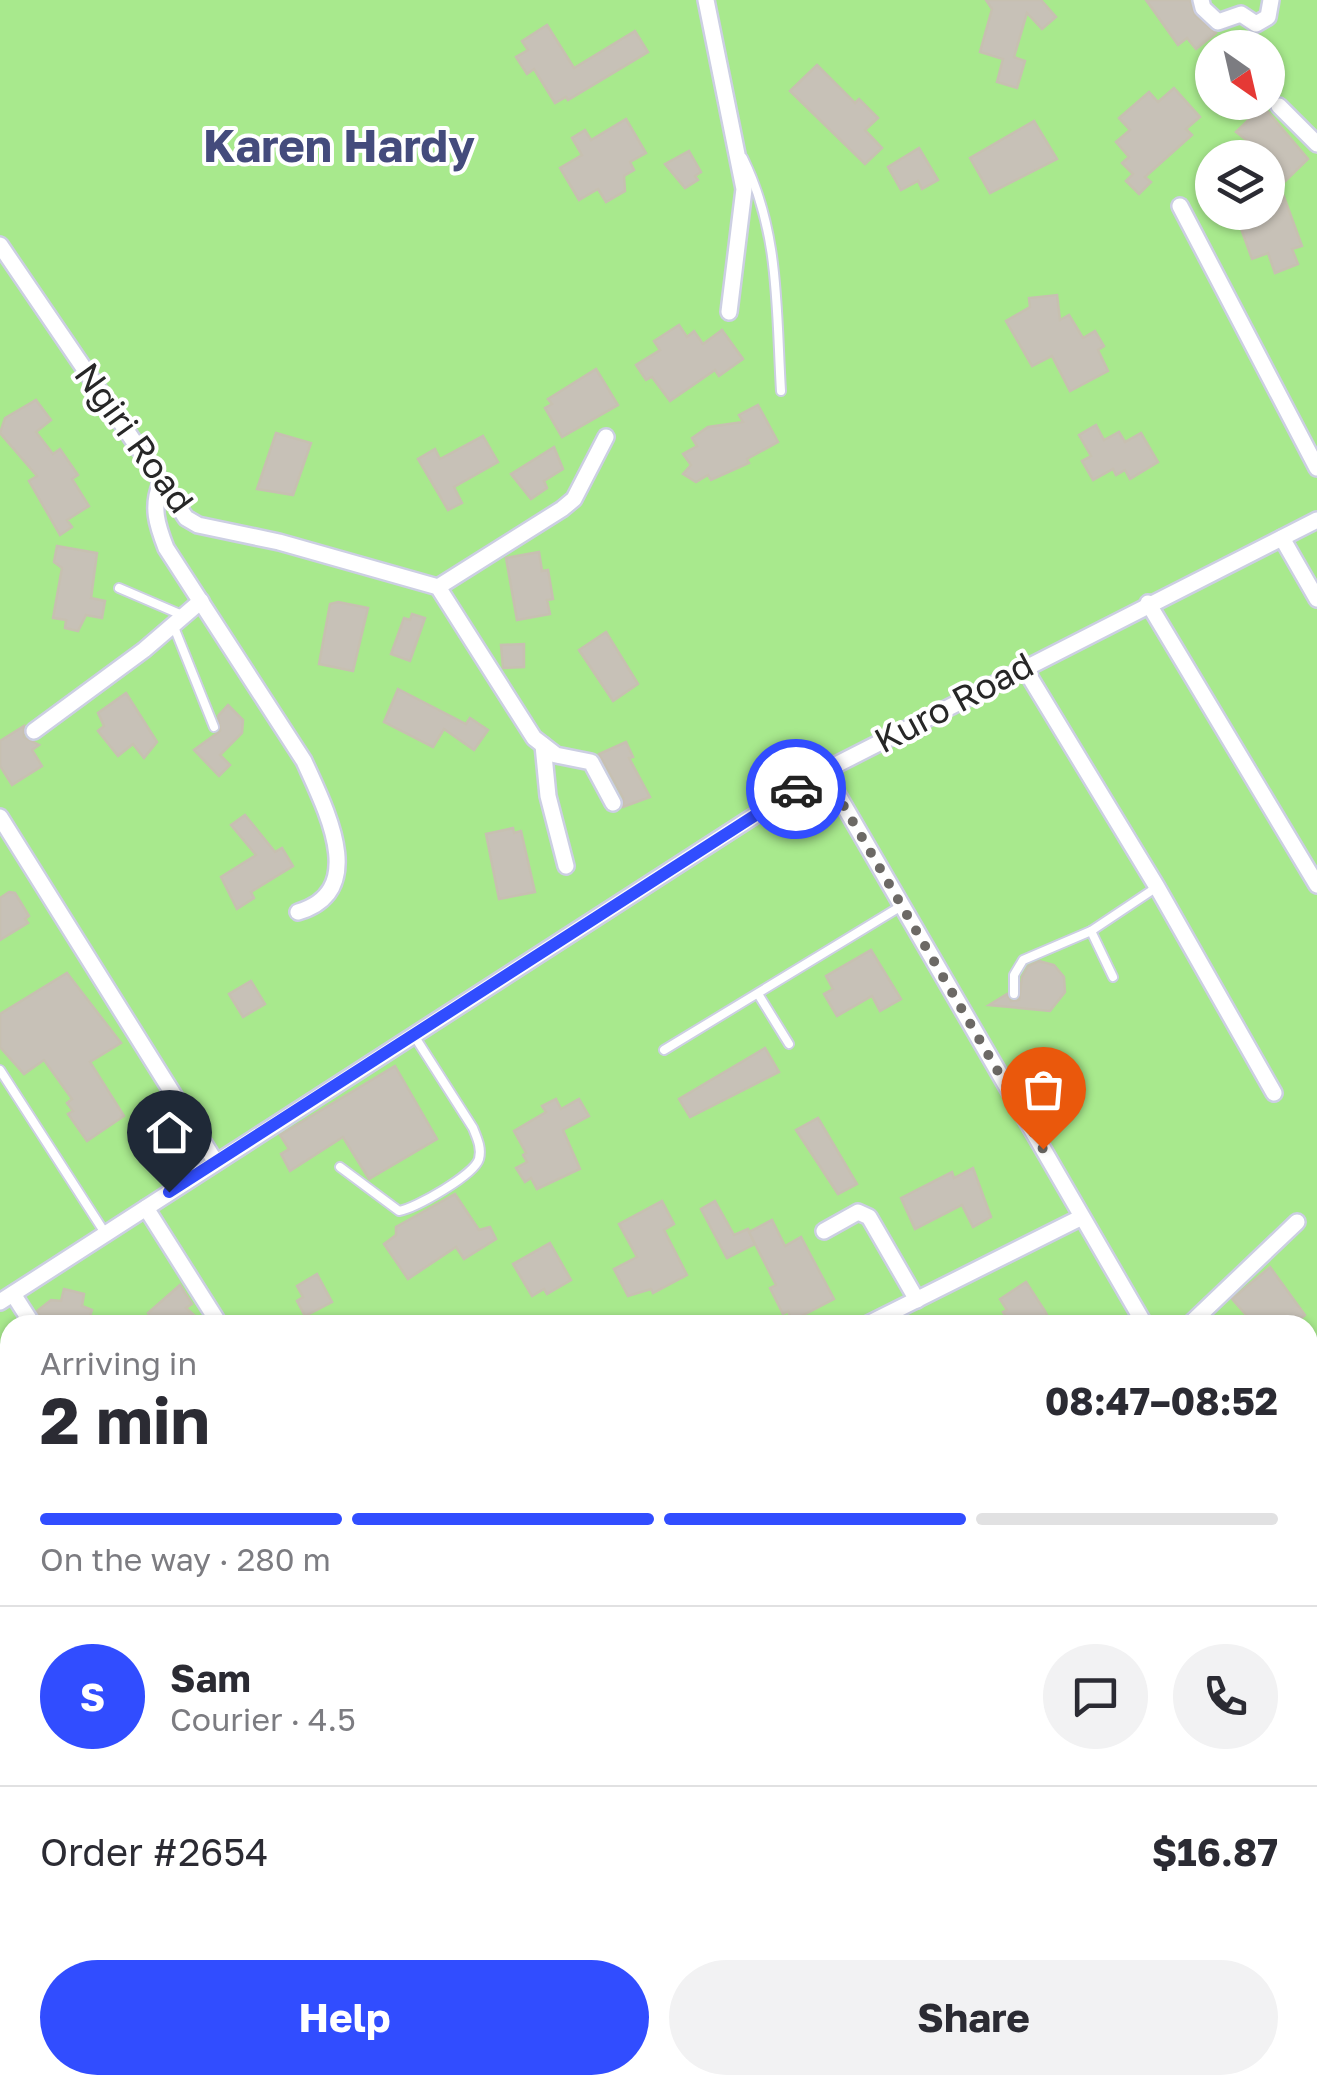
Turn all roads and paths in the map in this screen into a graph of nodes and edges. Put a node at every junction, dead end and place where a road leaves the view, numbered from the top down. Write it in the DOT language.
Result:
graph roads {
  1 [pos="706,0"];
  2 [pos="1202,0"];
  3 [pos="1272,0"];
  4 [pos="1243,7"];
  5 [pos="1285,111"];
  6 [pos="736,144"];
  7 [pos="1317,144"];
  8 [pos="1180,206"];
  9 [pos="0,245"];
  10 [pos="729,312"];
  11 [pos="780,391"];
  12 [pos="606,437"];
  13 [pos="1317,468"];
  14 [pos="160,483"];
  15 [pos="1317,520"];
  16 [pos="1282,538"];
  17 [pos="438,587"];
  18 [pos="119,588"];
  19 [pos="1317,599"];
  20 [pos="201,601"];
  21 [pos="1148,603"];
  22 [pos="180,622"];
  23 [pos="1023,666"];
  24 [pos="214,727"];
  25 [pos="34,731"];
  26 [pos="543,745"];
  27 [pos="824,772"];
  28 [pos="613,803"];
  29 [pos="0,817"];
  30 [pos="566,866"];
  31 [pos="1317,885"];
  32 [pos="1157,887"];
  33 [pos="903,906"];
  34 [pos="298,912"];
  35 [pos="1091,931"];
  36 [pos="1113,977"];
  37 [pos="758,994"];
  38 [pos="1014,994"];
  39 [pos="413,1034"];
  40 [pos="789,1044"];
  41 [pos="664,1050"];
  42 [pos="0,1070"];
  43 [pos="1274,1093"];
  44 [pos="215,1161"];
  45 [pos="340,1167"];
  46 [pos="146,1208"];
  47 [pos="1082,1217"];
  48 [pos="1297,1222"];
  49 [pos="824,1231"];
  50 [pos="104,1233"];
  51 [pos="6,1298"];
  52 [pos="917,1300"];
  53 [pos="214,1315"];
  54 [pos="886,1315"];
  55 [pos="1138,1315"];
  56 [pos="1199,1315"];
  1 -- 6 [label="street"];
  2 -- 4 [label="street"];
  3 -- 4 [label="street"];
  5 -- 7 [label="street"];
  6 -- 10 [label="street"];
  6 -- 11 [label="lane"];
  8 -- 13 [label="street"];
  9 -- 14 [label="street, Ngiri Road"];
  12 -- 17 [label="street"];
  14 -- 17 [label="street, Ngiri Road"];
  14 -- 20 [label="street"];
  15 -- 16 [label="street, Kuro Road"];
  16 -- 19 [label="street"];
  16 -- 21 [label="street, Kuro Road"];
  17 -- 26 [label="street"];
  18 -- 22 [label="lane"];
  20 -- 22 [label="street"];
  20 -- 34 [label="street"];
  21 -- 23 [label="street, Kuro Road"];
  21 -- 31 [label="street"];
  22 -- 24 [label="lane"];
  22 -- 25 [label="street"];
  23 -- 27 [label="street, Kuro Road"];
  23 -- 32 [label="street"];
  26 -- 28 [label="street"];
  26 -- 30 [label="street"];
  27 -- 33 [label="street"];
  27 -- 39 [label="street, Kuro Road"];
  29 -- 44 [label="street"];
  32 -- 35 [label="lane"];
  32 -- 43 [label="street"];
  33 -- 37 [label="lane"];
  33 -- 47 [label="street"];
  35 -- 36 [label="lane"];
  35 -- 38 [label="lane"];
  37 -- 40 [label="lane"];
  37 -- 41 [label="lane"];
  39 -- 44 [label="street, Kuro Road"];
  39 -- 45 [label="lane"];
  42 -- 50 [label="lane"];
  44 -- 46 [label="street, Kuro Road"];
  46 -- 50 [label="street, Kuro Road"];
  46 -- 53 [label="street"];
  47 -- 52 [label="street"];
  47 -- 55 [label="street"];
  48 -- 56 [label="street"];
  49 -- 52 [label="street"];
  50 -- 51 [label="street, Kuro Road"];
  52 -- 54 [label="street"];
}
